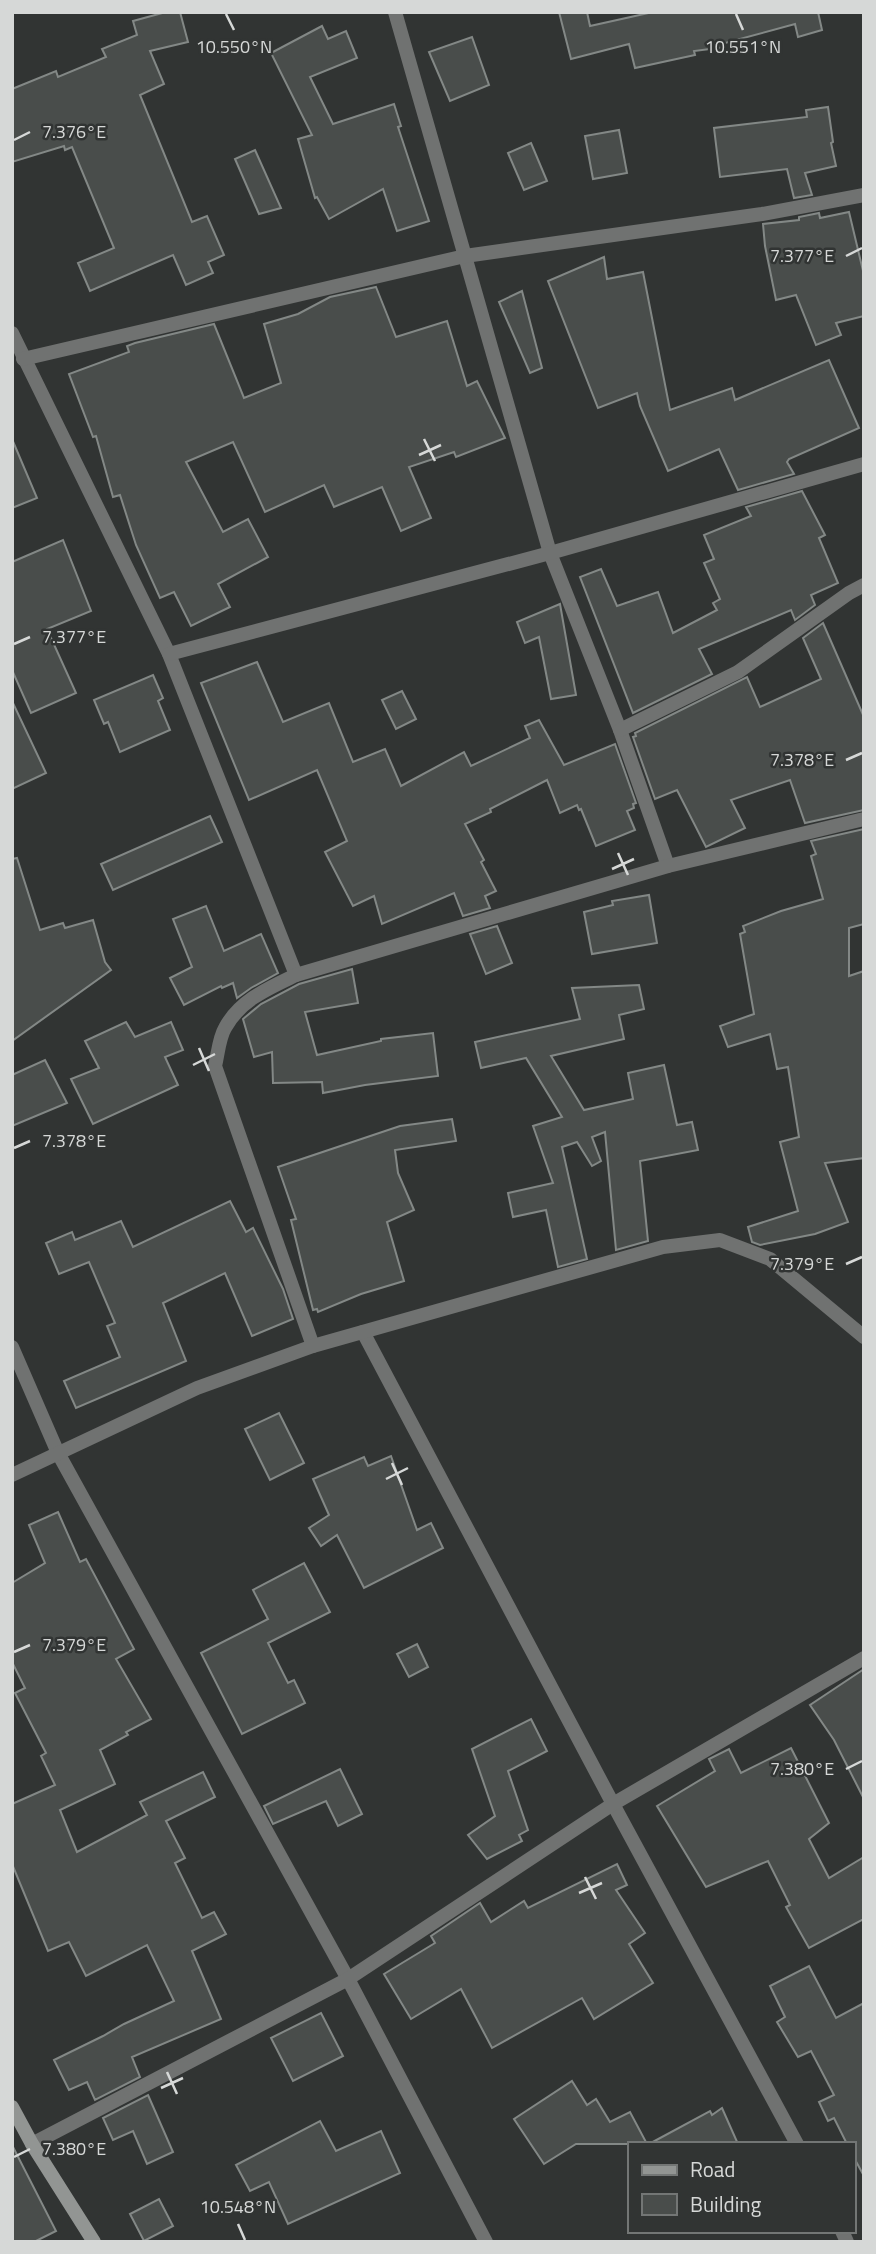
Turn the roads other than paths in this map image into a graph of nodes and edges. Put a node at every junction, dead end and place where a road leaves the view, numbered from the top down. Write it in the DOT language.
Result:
graph roads {
  1 [pos="394,12"];
  2 [pos="864,195"];
  3 [pos="466,256"];
  4 [pos="12,333"];
  5 [pos="23,359"];
  6 [pos="864,464"];
  7 [pos="550,553"];
  8 [pos="864,585"];
  9 [pos="169,654"];
  10 [pos="620,730"];
  11 [pos="864,819"];
  12 [pos="668,866"];
  13 [pos="296,975"];
  14 [pos="363,1332"];
  15 [pos="864,1337"];
  16 [pos="313,1346"];
  17 [pos="12,1347"];
  18 [pos="58,1453"];
  19 [pos="12,1475"];
  20 [pos="864,1658"];
  21 [pos="613,1804"];
  22 [pos="348,1979"];
  23 [pos="12,2107"];
  24 [pos="796,2142"];
  25 [pos="32,2144"];
  26 [pos="94,2242"];
  27 [pos="486,2242"];
  1 -- 3 [label="street"];
  2 -- 3 [label="street"];
  3 -- 5 [label="street"];
  3 -- 7 [label="street"];
  4 -- 5 [label="street"];
  5 -- 9 [label="street"];
  6 -- 7 [label="street"];
  7 -- 9 [label="street"];
  7 -- 10 [label="street"];
  8 -- 10 [label="street"];
  9 -- 13 [label="street"];
  10 -- 12 [label="street"];
  11 -- 12 [label="street"];
  12 -- 13 [label="street"];
  13 -- 16 [label="street"];
  14 -- 15 [label="street"];
  14 -- 16 [label="street"];
  14 -- 21 [label="street"];
  16 -- 18 [label="street"];
  17 -- 18 [label="street"];
  18 -- 19 [label="street"];
  18 -- 22 [label="street"];
  20 -- 21 [label="street"];
  21 -- 22 [label="street"];
  21 -- 24 [label="street"];
  22 -- 25 [label="street"];
  22 -- 27 [label="street"];
  23 -- 25 [label="street"];
  25 -- 26 [label="street"];
}
